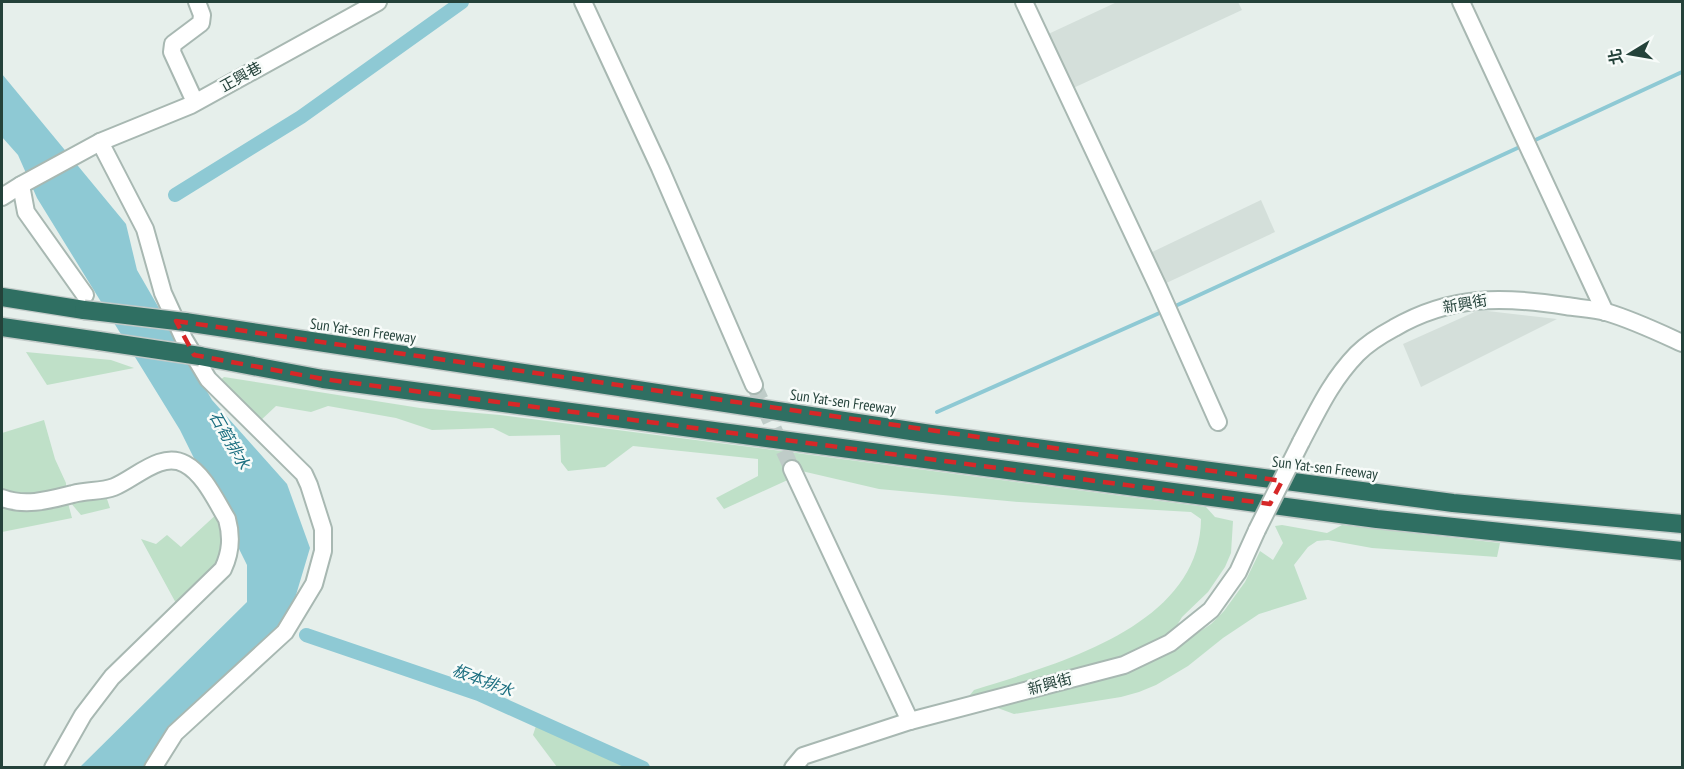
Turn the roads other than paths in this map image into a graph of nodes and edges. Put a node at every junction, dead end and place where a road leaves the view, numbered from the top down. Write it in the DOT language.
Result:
graph roads {
  1 [pos="197,2"];
  2 [pos="378,2"];
  3 [pos="583,2"];
  4 [pos="1024,2"];
  5 [pos="1461,2"];
  6 [pos="195,102"];
  7 [pos="100,142"];
  8 [pos="21,184"];
  9 [pos="2,197"];
  10 [pos="2,297"];
  11 [pos="85,302"];
  12 [pos="1605,312"];
  13 [pos="2,327"];
  14 [pos="1683,343"];
  15 [pos="754,385"];
  16 [pos="1218,422"];
  17 [pos="792,469"];
  18 [pos="2,498"];
  19 [pos="1683,524"];
  20 [pos="1683,550"];
  21 [pos="910,721"];
  22 [pos="52,768"];
  23 [pos="153,768"];
  24 [pos="793,768"];
  1 -- 6 [label="street"];
  2 -- 6 [label="street, 正興巷"];
  3 -- 15 [label="street"];
  4 -- 16 [label="street"];
  5 -- 12 [label="street"];
  6 -- 7 [label="street, 正興巷"];
  7 -- 8 [label="street, 正興巷"];
  7 -- 23 [label="street"];
  8 -- 9 [label="street, 正興巷"];
  8 -- 11 [label="street"];
  10 -- 11 [label="highway, Sun Yat-sen Freeway"];
  11 -- 19 [label="highway, Sun Yat-sen Freeway, bridge"];
  12 -- 14 [label="street, 新興街"];
  12 -- 21 [label="street, 新興街, bridge"];
  13 -- 20 [label="highway, bridge"];
  17 -- 21 [label="street"];
  18 -- 22 [label="street"];
  21 -- 24 [label="street, 新興街"];
}
